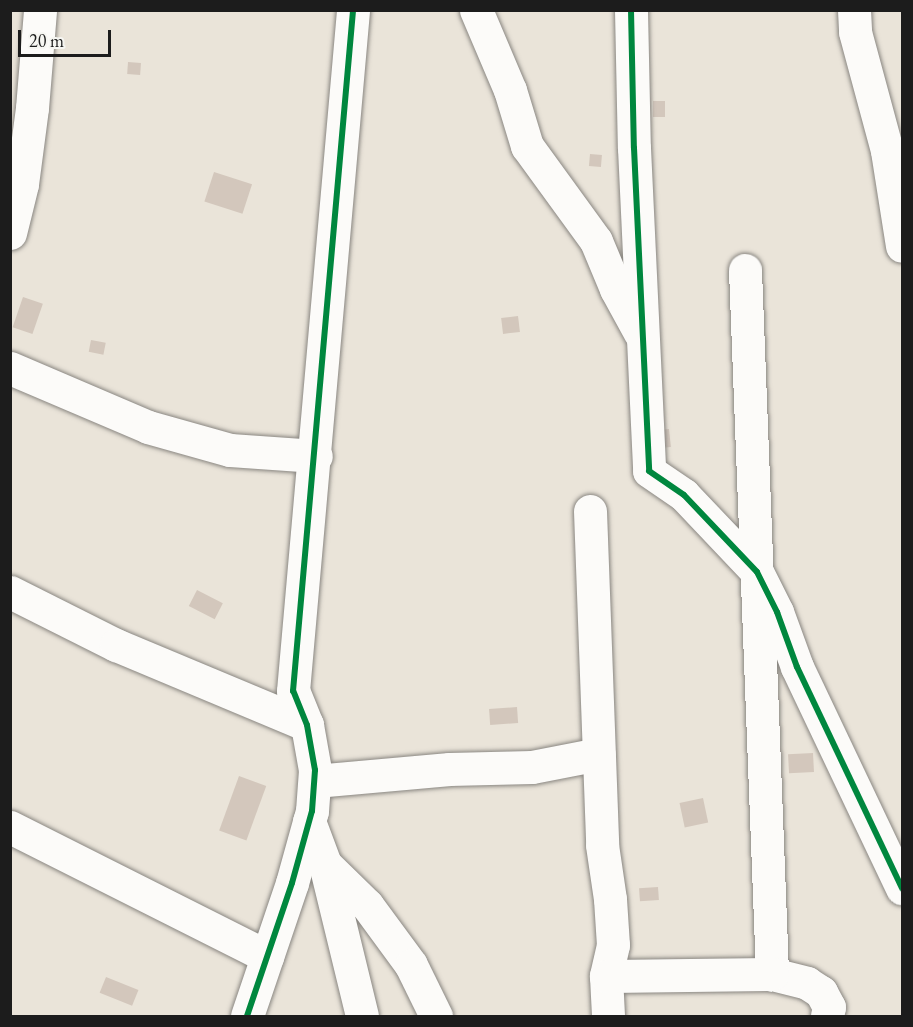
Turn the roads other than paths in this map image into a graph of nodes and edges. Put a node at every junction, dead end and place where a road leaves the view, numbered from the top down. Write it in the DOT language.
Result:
graph roads {
  1 [pos="40,10"];
  2 [pos="354,10"];
  3 [pos="476,10"];
  4 [pos="631,10"];
  5 [pos="854,10"];
  6 [pos="10,232"];
  7 [pos="903,246"];
  8 [pos="745,270"];
  9 [pos="643,337"];
  10 [pos="10,368"];
  11 [pos="316,456"];
  12 [pos="590,511"];
  13 [pos="757,572"];
  14 [pos="10,592"];
  15 [pos="307,725"];
  16 [pos="599,754"];
  17 [pos="315,781"];
  18 [pos="309,821"];
  19 [pos="10,826"];
  20 [pos="325,864"];
  21 [pos="903,888"];
  22 [pos="267,956"];
  23 [pos="772,974"];
  24 [pos="606,976"];
  25 [pos="247,1017"];
  26 [pos="362,1017"];
  27 [pos="436,1017"];
  28 [pos="608,1017"];
  29 [pos="827,1017"];
  1 -- 6 [label="street"];
  2 -- 11 [label="street"];
  3 -- 9 [label="street"];
  4 -- 9 [label="street"];
  5 -- 7 [label="street"];
  8 -- 13 [label="street"];
  9 -- 13 [label="street"];
  10 -- 11 [label="street"];
  11 -- 15 [label="street"];
  12 -- 16 [label="street"];
  13 -- 21 [label="street"];
  13 -- 23 [label="street"];
  14 -- 15 [label="street"];
  15 -- 17 [label="street"];
  16 -- 17 [label="street"];
  16 -- 24 [label="street"];
  17 -- 18 [label="street"];
  18 -- 20 [label="street"];
  18 -- 22 [label="street"];
  19 -- 22 [label="street"];
  20 -- 26 [label="street"];
  20 -- 27 [label="street"];
  22 -- 25 [label="street"];
  23 -- 24 [label="street"];
  23 -- 29 [label="street"];
  24 -- 28 [label="street"];
}
